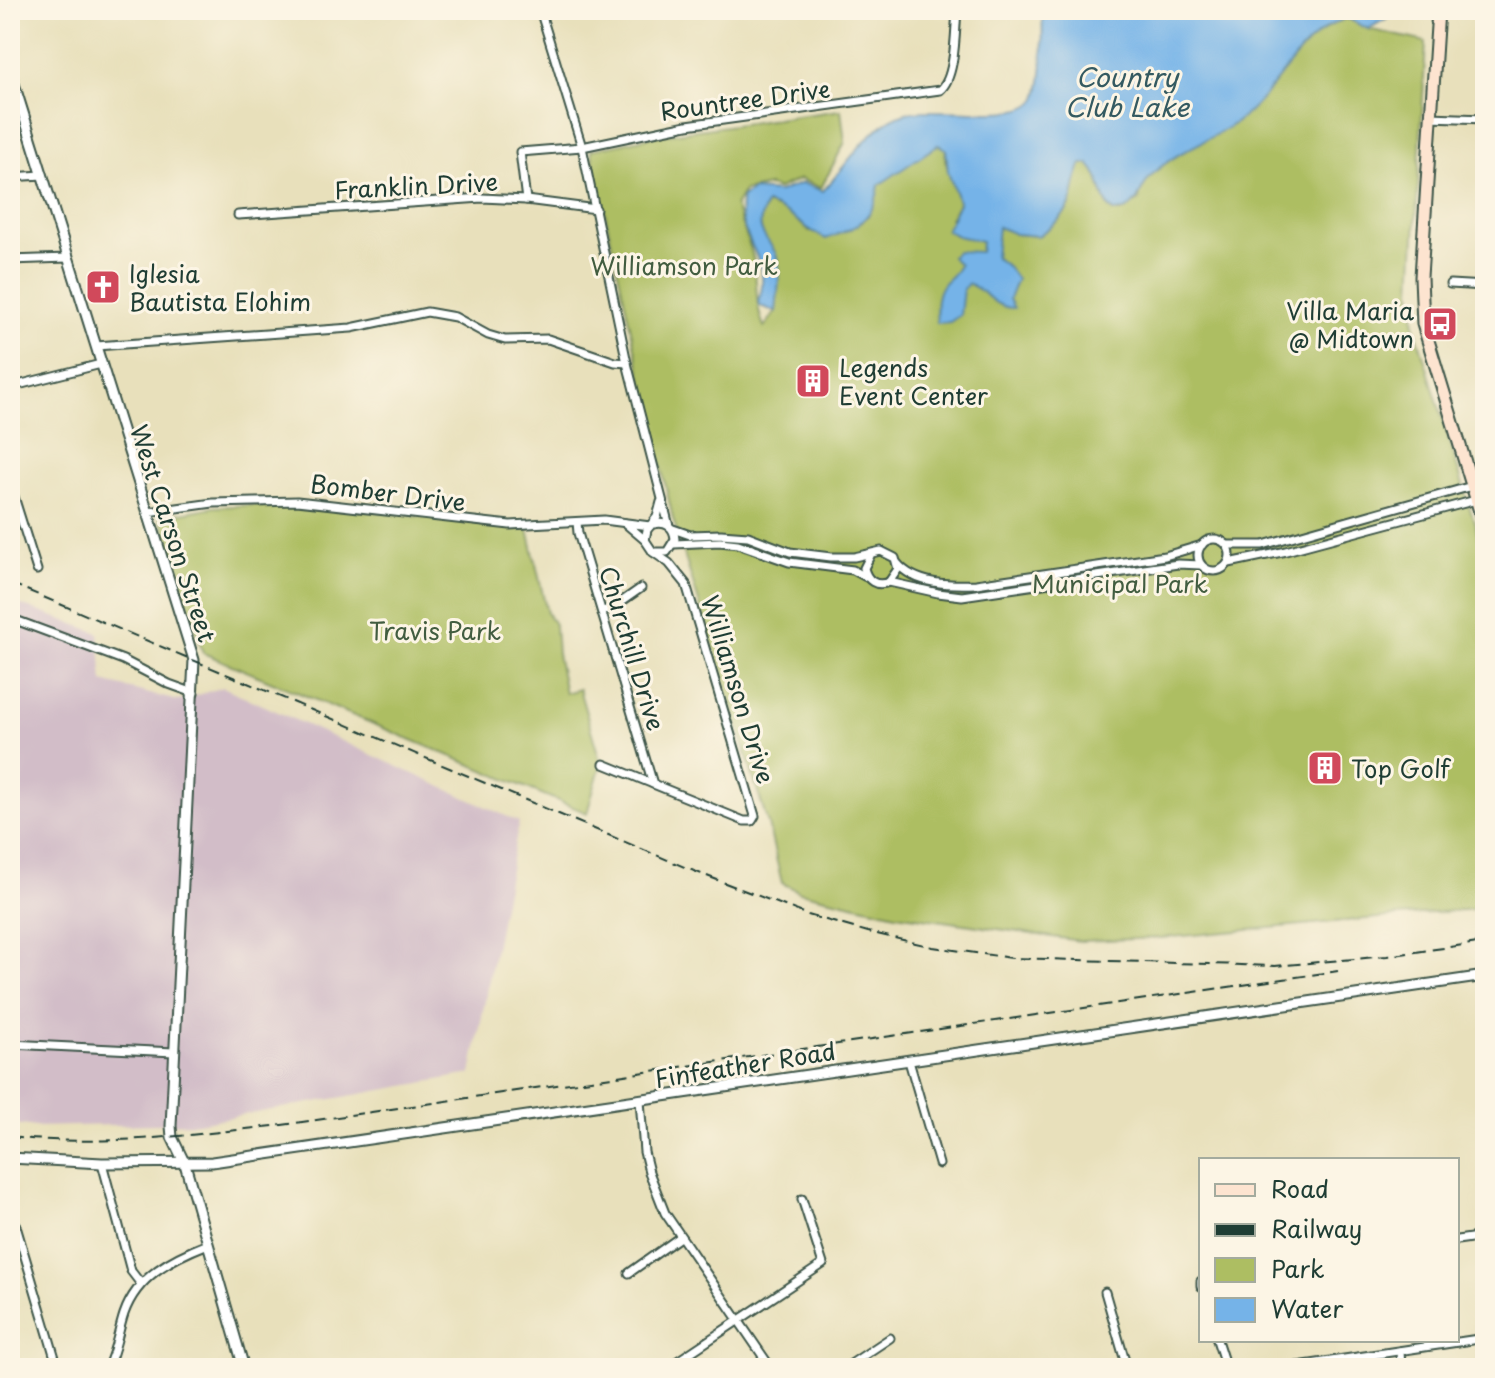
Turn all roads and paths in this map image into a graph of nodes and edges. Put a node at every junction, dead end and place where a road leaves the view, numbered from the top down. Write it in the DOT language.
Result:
graph roads {
  1 [pos="540,10"];
  2 [pos="957,10"];
  3 [pos="1438,10"];
  4 [pos="11,77"];
  5 [pos="1430,117"];
  6 [pos="1485,119"];
  7 [pos="582,147"];
  8 [pos="43,175"];
  9 [pos="10,177"];
  10 [pos="526,200"];
  11 [pos="596,209"];
  12 [pos="238,215"];
  13 [pos="68,258"];
  14 [pos="10,260"];
  15 [pos="1450,284"];
  16 [pos="1485,286"];
  17 [pos="96,346"];
  18 [pos="627,363"];
  19 [pos="101,364"];
  20 [pos="10,387"];
  21 [pos="10,484"];
  22 [pos="1472,486"];
  23 [pos="662,500"];
  24 [pos="1476,500"];
  25 [pos="148,512"];
  26 [pos="577,522"];
  27 [pos="623,522"];
  28 [pos="652,525"];
  29 [pos="671,528"];
  30 [pos="1485,528"];
  31 [pos="645,540"];
  32 [pos="1202,545"];
  33 [pos="1227,545"];
  34 [pos="673,546"];
  35 [pos="653,552"];
  36 [pos="871,554"];
  37 [pos="897,563"];
  38 [pos="1229,563"];
  39 [pos="1201,565"];
  40 [pos="37,570"];
  41 [pos="676,570"];
  42 [pos="868,579"];
  43 [pos="889,582"];
  44 [pos="641,588"];
  45 [pos="602,611"];
  46 [pos="12,619"];
  47 [pos="194,693"];
  48 [pos="10,696"];
  49 [pos="604,764"];
  50 [pos="653,785"];
  51 [pos="1485,976"];
  52 [pos="10,1044"];
  53 [pos="174,1052"];
  54 [pos="909,1061"];
  55 [pos="640,1100"];
  56 [pos="10,1158"];
  57 [pos="102,1163"];
  58 [pos="185,1164"];
  59 [pos="939,1164"];
  60 [pos="802,1199"];
  61 [pos="10,1206"];
  62 [pos="1485,1236"];
  63 [pos="680,1237"];
  64 [pos="1459,1240"];
  65 [pos="208,1244"];
  66 [pos="629,1273"];
  67 [pos="141,1284"];
  68 [pos="1105,1292"];
  69 [pos="738,1320"];
  70 [pos="890,1338"];
  71 [pos="1485,1338"];
  72 [pos="1218,1342"];
  73 [pos="1459,1342"];
  74 [pos="1459,1342"];
  75 [pos="1400,1351"];
  76 [pos="241,1367"];
  77 [pos="58,1368"];
  78 [pos="107,1368"];
  79 [pos="667,1368"];
  80 [pos="771,1368"];
  81 [pos="845,1368"];
  82 [pos="1127,1368"];
  83 [pos="1226,1368"];
  84 [pos="1284,1368"];
  85 [pos="1401,1368"];
  1 -- 7 [label="street"];
  2 -- 7 [label="street, Rountree Drive"];
  3 -- 5 [label="main road"];
  4 -- 8 [label="street, West Carson Street"];
  5 -- 6 [label="street"];
  5 -- 22 [label="main road"];
  7 -- 10 [label="street, Rountree Drive"];
  7 -- 11 [label="street"];
  8 -- 9 [label="street"];
  8 -- 13 [label="street, West Carson Street"];
  10 -- 11 [label="street, Franklin Drive"];
  10 -- 12 [label="street, Franklin Drive"];
  11 -- 18 [label="street"];
  13 -- 14 [label="street"];
  13 -- 17 [label="street, West Carson Street"];
  15 -- 16 [label="street"];
  17 -- 18 [label="street"];
  17 -- 19 [label="street, West Carson Street"];
  18 -- 23 [label="street"];
  19 -- 20 [label="street"];
  19 -- 25 [label="street, West Carson Street"];
  21 -- 40 [label="street"];
  22 -- 24 [label="main road"];
  22 -- 33 [label="street"];
  23 -- 28 [label="street"];
  23 -- 29 [label="street"];
  24 -- 30 [label="main road"];
  24 -- 38 [label="street"];
  25 -- 26 [label="street, Bomber Drive"];
  25 -- 47 [label="street, West Carson Street"];
  26 -- 27 [label="street, Bomber Drive"];
  26 -- 45 [label="street, Churchill Drive"];
  27 -- 28 [label="street, Bomber Drive"];
  27 -- 31 [label="street"];
  28 -- 29 [label="street"];
  28 -- 31 [label="street"];
  29 -- 34 [label="street"];
  29 -- 36 [label="street"];
  31 -- 35 [label="street"];
  32 -- 33 [label="street"];
  32 -- 37 [label="street"];
  32 -- 39 [label="street"];
  33 -- 38 [label="street"];
  34 -- 35 [label="street"];
  34 -- 41 [label="street, Williamson Drive"];
  34 -- 42 [label="street"];
  35 -- 41 [label="street, Williamson Drive"];
  36 -- 37 [label="street"];
  36 -- 42 [label="street"];
  37 -- 43 [label="street"];
  38 -- 39 [label="street"];
  39 -- 43 [label="street"];
  41 -- 50 [label="street, Williamson Drive"];
  42 -- 43 [label="street"];
  44 -- 45 [label="street"];
  45 -- 50 [label="street, Churchill Drive"];
  46 -- 47 [label="street"];
  46 -- 48 [label="street"];
  47 -- 53 [label="street, West Carson Street"];
  49 -- 50 [label="street"];
  51 -- 54 [label="street, Finfeather Road"];
  52 -- 53 [label="street"];
  53 -- 58 [label="street, West Carson Street"];
  54 -- 55 [label="street, Finfeather Road"];
  54 -- 59 [label="street"];
  55 -- 58 [label="street, Finfeather Road"];
  55 -- 63 [label="street"];
  56 -- 57 [label="street, Finfeather Road"];
  57 -- 58 [label="street, Finfeather Road"];
  57 -- 67 [label="street"];
  58 -- 65 [label="street, West Carson Street"];
  60 -- 69 [label="street"];
  61 -- 77 [label="street"];
  62 -- 64 [label="street"];
  63 -- 66 [label="street"];
  63 -- 69 [label="street"];
  65 -- 67 [label="street"];
  65 -- 76 [label="street, West Carson Street"];
  67 -- 78 [label="street"];
  68 -- 82 [label="street"];
  69 -- 79 [label="street"];
  69 -- 80 [label="street"];
  70 -- 81 [label="street"];
  71 -- 74 [label="street"];
  72 -- 83 [label="street"];
  73 -- 75 [label="street"];
  75 -- 84 [label="street"];
  75 -- 85 [label="street"];
}
